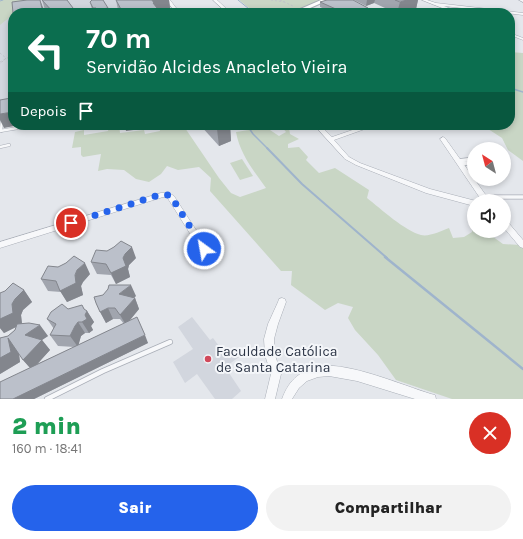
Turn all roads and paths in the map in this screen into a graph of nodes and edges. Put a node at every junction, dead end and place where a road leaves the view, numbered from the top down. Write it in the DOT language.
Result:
graph roads {
  1 [pos="168,0"];
  2 [pos="215,0"];
  3 [pos="271,0"];
  4 [pos="280,0"];
  5 [pos="325,0"];
  6 [pos="349,0"];
  7 [pos="424,0"];
  8 [pos="285,2"];
  9 [pos="434,4"];
  10 [pos="294,6"];
  11 [pos="174,8"];
  12 [pos="224,8"];
  13 [pos="306,8"];
  14 [pos="364,8"];
  15 [pos="445,8"];
  16 [pos="470,8"];
  17 [pos="0,53"];
  18 [pos="0,63"];
  19 [pos="2,117"];
  20 [pos="322,130"];
  21 [pos="359,130"];
  22 [pos="0,131"];
  23 [pos="443,139"];
  24 [pos="330,140"];
  25 [pos="9,145"];
  26 [pos="0,147"];
  27 [pos="467,161"];
  28 [pos="467,162"];
  29 [pos="460,163"];
  30 [pos="482,194"];
  31 [pos="523,197"];
  32 [pos="511,198"];
  33 [pos="467,201"];
  34 [pos="511,231"];
  35 [pos="0,245"];
  36 [pos="523,245"];
  37 [pos="204,249"];
  38 [pos="282,302"];
  39 [pos="170,342"];
  40 [pos="47,399"];
  41 [pos="270,399"];
  42 [pos="287,399"];
  43 [pos="431,399"];
  1 -- 11 [label="street"];
  2 -- 12 [label="street"];
  3 -- 8 [label="path"];
  4 -- 8 [label="path"];
  5 -- 13 [label="main road"];
  6 -- 14 [label="street"];
  7 -- 9 [label="street"];
  8 -- 10 [label="path"];
  9 -- 15 [label="street"];
  9 -- 16 [label="street"];
  17 -- 18 [label="path"];
  19 -- 22 [label="lane"];
  20 -- 24 [label="street"];
  21 -- 24 [label="street"];
  23 -- 29 [label="street"];
  24 -- 33 [label="street"];
  25 -- 26 [label="lane"];
  27 -- 29 [label="lane"];
  28 -- 29 [label="lane"];
  29 -- 30 [label="street"];
  31 -- 32 [label="lane"];
  34 -- 36 [label="street"];
  35 -- 37 [label="street"];
  38 -- 41 [label="street"];
  39 -- 40 [label="lane"];
  42 -- 43 [label="street"];
}
